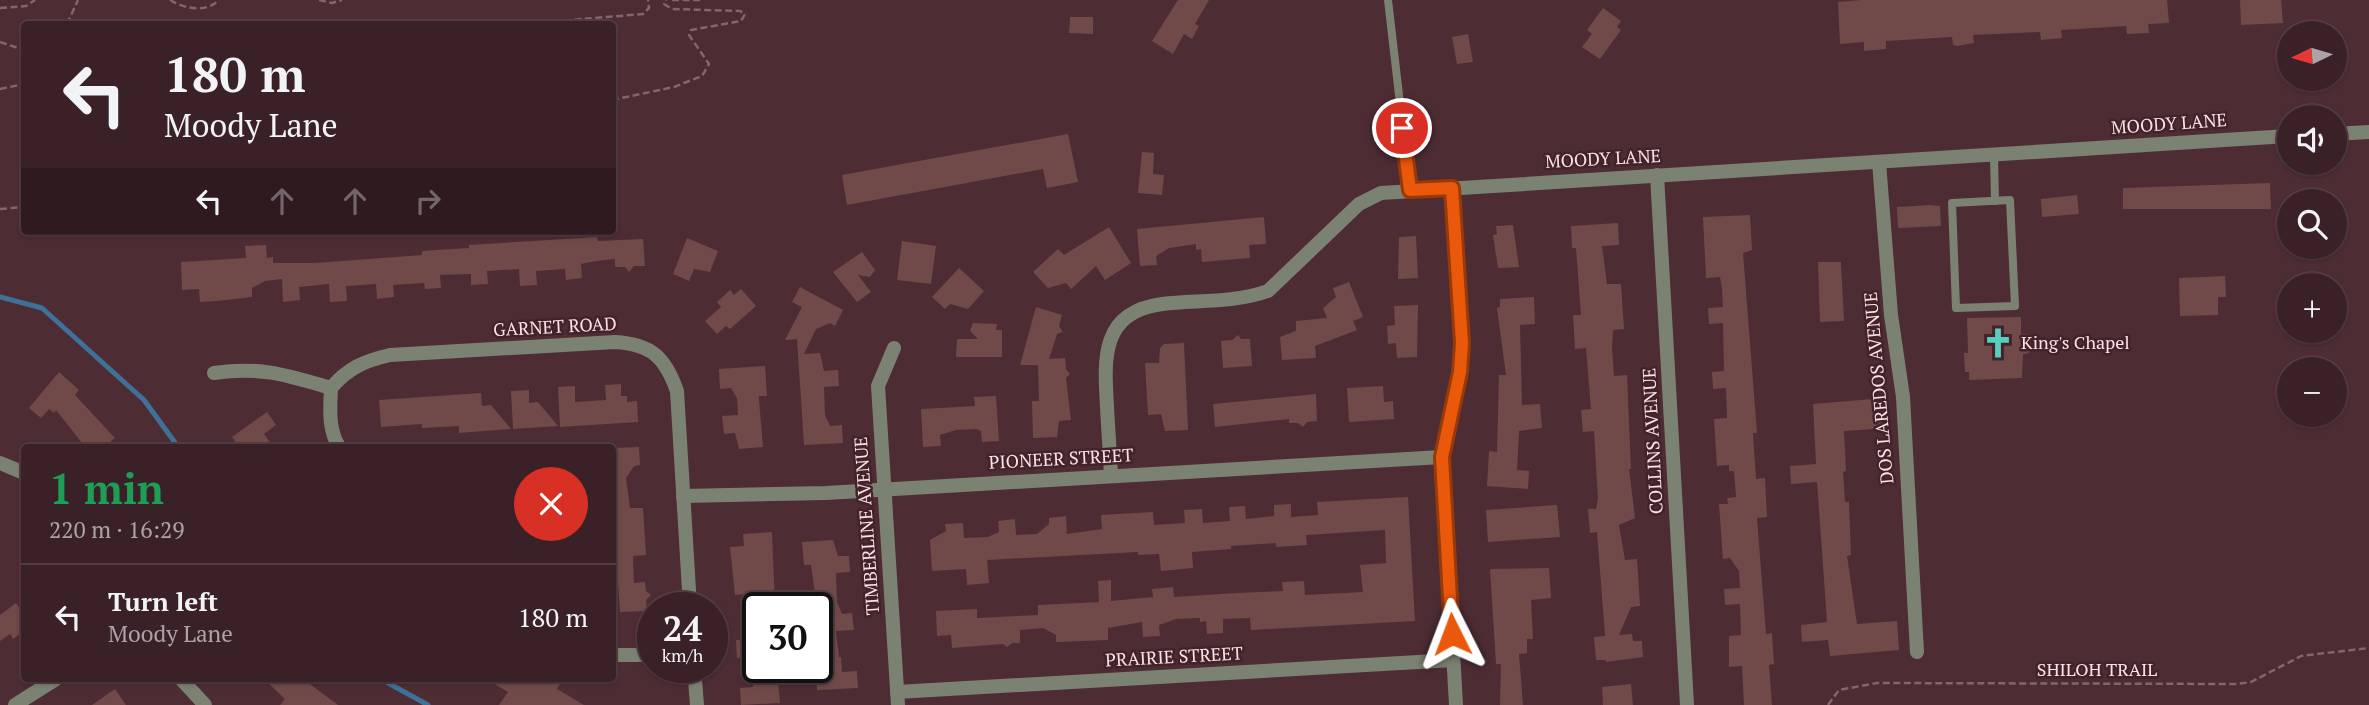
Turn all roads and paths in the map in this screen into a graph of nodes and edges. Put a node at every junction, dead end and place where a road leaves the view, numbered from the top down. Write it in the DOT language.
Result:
graph roads {
  1 [pos="35,0"];
  2 [pos="78,0"];
  3 [pos="170,0"];
  4 [pos="219,0"];
  5 [pos="319,0"];
  6 [pos="342,0"];
  7 [pos="648,0"];
  8 [pos="666,0"];
  9 [pos="672,0"];
  10 [pos="703,0"];
  11 [pos="1388,0"];
  12 [pos="0,8"];
  13 [pos="68,21"];
  14 [pos="558,21"];
  15 [pos="0,42"];
  16 [pos="21,49"];
  17 [pos="21,85"];
  18 [pos="0,89"];
  19 [pos="616,99"];
  20 [pos="2369,132"];
  21 [pos="2347,133"];
  22 [pos="2277,137"];
  23 [pos="1994,155"];
  24 [pos="1878,162"];
  25 [pos="1657,175"];
  26 [pos="1452,188"];
  27 [pos="1410,190"];
  28 [pos="1995,201"];
  29 [pos="21,207"];
  30 [pos="0,209"];
  31 [pos="894,348"];
  32 [pos="214,373"];
  33 [pos="331,388"];
  34 [pos="337,444"];
  35 [pos="1442,457"];
  36 [pos="0,463"];
  37 [pos="21,472"];
  38 [pos="1111,476"];
  39 [pos="884,489"];
  40 [pos="683,496"];
  41 [pos="689,592"];
  42 [pos="2369,648"];
  43 [pos="1917,652"];
  44 [pos="616,655"];
  45 [pos="637,655"];
  46 [pos="1453,660"];
  47 [pos="51,682"];
  48 [pos="184,682"];
  49 [pos="695,683"];
  50 [pos="897,699"];
  51 [pos="15,705"];
  52 [pos="205,705"];
  53 [pos="697,705"];
  54 [pos="1456,705"];
  55 [pos="1687,705"];
  56 [pos="1828,705"];
  1 -- 12 [label="path"];
  2 -- 13 [label="path"];
  3 -- 4 [label="path"];
  5 -- 6 [label="path"];
  7 -- 14 [label="path"];
  8 -- 19 [label="path"];
  9 -- 10 [label="path"];
  11 -- 27 [label="lane"];
  15 -- 16 [label="path"];
  17 -- 18 [label="path"];
  20 -- 21 [label="street"];
  22 -- 23 [label="street, MOODY LANE"];
  23 -- 24 [label="street, MOODY LANE"];
  23 -- 28 [label="lane"];
  24 -- 25 [label="street, MOODY LANE"];
  24 -- 43 [label="street, DOS LAREDOS AVENUE"];
  25 -- 26 [label="street, MOODY LANE"];
  25 -- 55 [label="street, COLLINS AVENUE"];
  26 -- 27 [label="street, MOODY LANE"];
  26 -- 35 [label="street"];
  27 -- 38 [label="street, MOODY LANE"];
  28 -- 28 [label="lane"];
  29 -- 30 [label="path"];
  31 -- 39 [label="street, TIMBERLINE AVENUE"];
  32 -- 33 [label="street"];
  33 -- 34 [label="street"];
  33 -- 40 [label="street, GARNET ROAD"];
  35 -- 38 [label="street, PIONEER STREET"];
  35 -- 46 [label="street"];
  36 -- 37 [label="street"];
  38 -- 39 [label="street, PIONEER STREET"];
  39 -- 40 [label="street, PIONEER STREET"];
  39 -- 50 [label="street, TIMBERLINE AVENUE"];
  40 -- 41 [label="street, GARNET ROAD"];
  42 -- 56 [label="path, SHILOH TRAIL"];
  44 -- 45 [label="street"];
  46 -- 50 [label="street, PRAIRIE STREET"];
  46 -- 54 [label="street"];
  47 -- 51 [label="street"];
  48 -- 52 [label="street"];
  49 -- 53 [label="street"];
}
